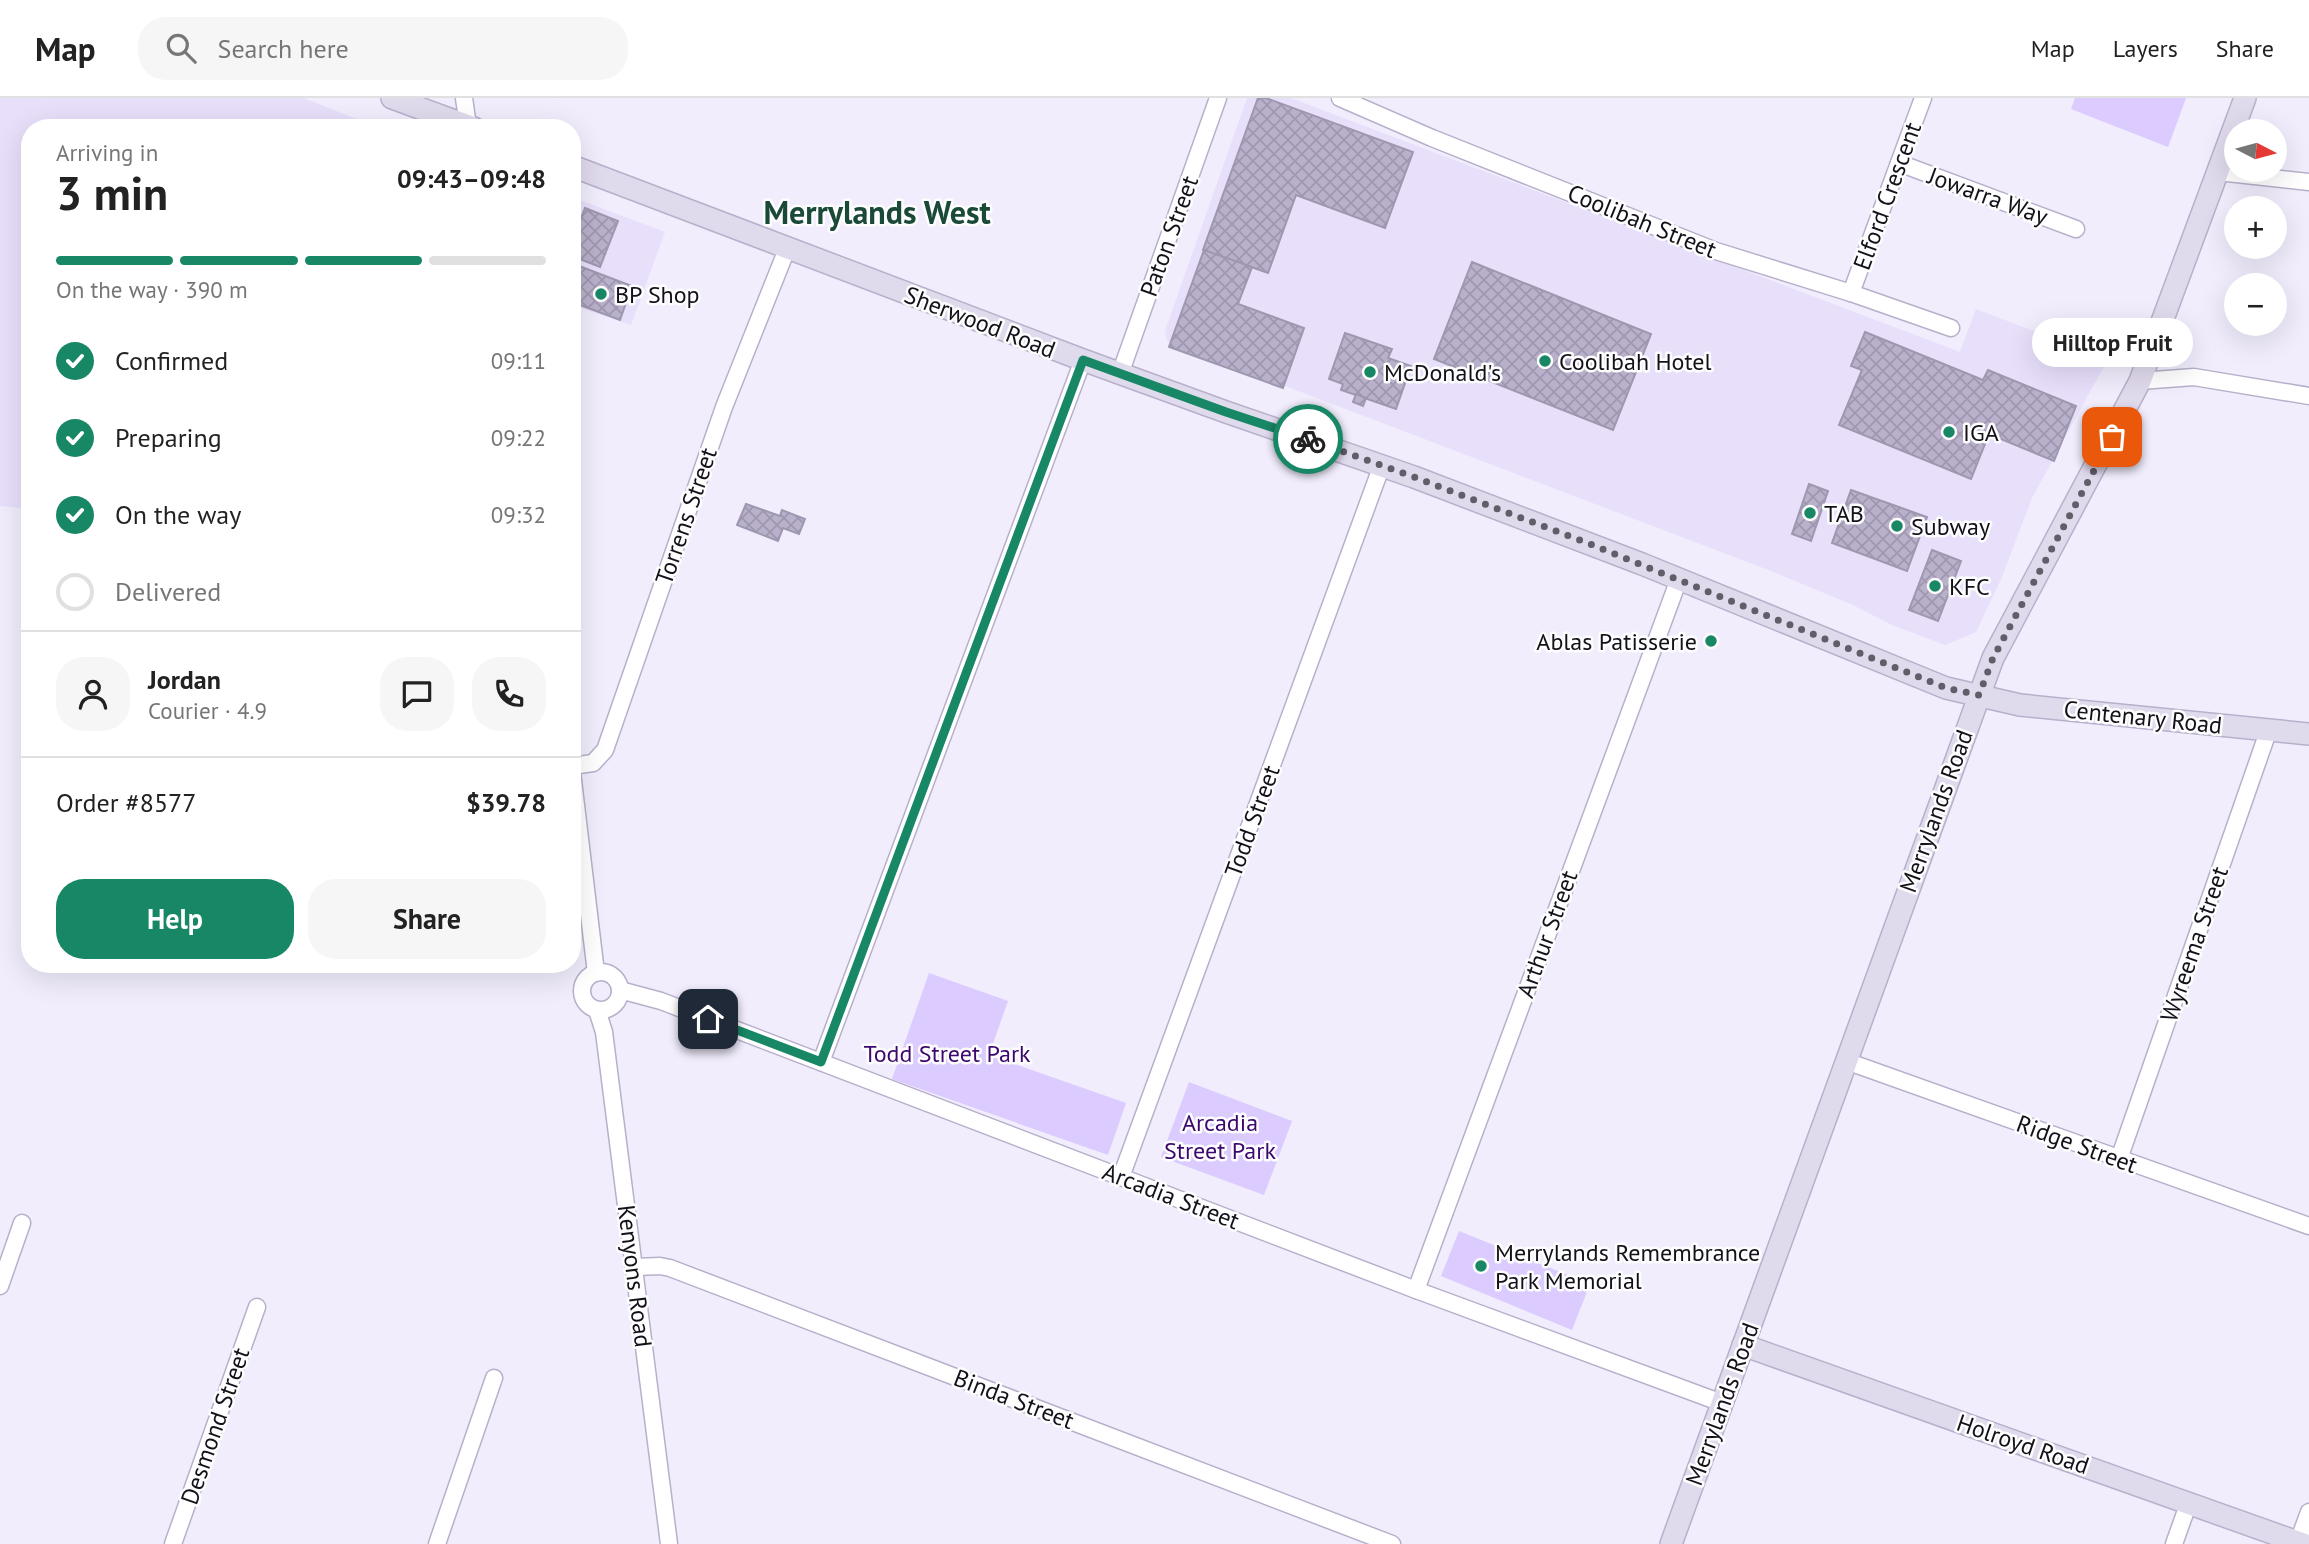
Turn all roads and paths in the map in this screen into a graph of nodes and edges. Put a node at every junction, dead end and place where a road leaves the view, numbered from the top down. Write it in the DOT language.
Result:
graph roads {
  1 [pos="392,98"];
  2 [pos="464,98"];
  3 [pos="1218,98"];
  4 [pos="1340,98"];
  5 [pos="1923,98"];
  6 [pos="2245,98"];
  7 [pos="449,119"];
  8 [pos="469,119"];
  9 [pos="1899,163"];
  10 [pos="581,169"];
  11 [pos="2218,172"];
  12 [pos="2309,183"];
  13 [pos="2076,229"];
  14 [pos="787,249"];
  15 [pos="1851,293"];
  16 [pos="1951,328"];
  17 [pos="1083,360"];
  18 [pos="1120,374"];
  19 [pos="2140,381"];
  20 [pos="2309,396"];
  21 [pos="1382,465"];
  22 [pos="1679,579"];
  23 [pos="1979,695"];
  24 [pos="2269,729"];
  25 [pos="2309,734"];
  26 [pos="581,765"];
  27 [pos="581,847"];
  28 [pos="596,973"];
  29 [pos="620,990"];
  30 [pos="597,1010"];
  31 [pos="1846,1060"];
  32 [pos="821,1062"];
  33 [pos="2119,1160"];
  34 [pos="1121,1177"];
  35 [pos="22,1223"];
  36 [pos="2309,1226"];
  37 [pos="634,1267"];
  38 [pos="0,1286"];
  39 [pos="1416,1290"];
  40 [pos="257,1307"];
  41 [pos="1743,1345"];
  42 [pos="494,1378"];
  43 [pos="1722,1403"];
  44 [pos="2189,1502"];
  45 [pos="2309,1512"];
  46 [pos="2301,1543"];
  47 [pos="173,1544"];
  48 [pos="438,1544"];
  49 [pos="669,1544"];
  50 [pos="1392,1544"];
  51 [pos="1671,1544"];
  52 [pos="2174,1544"];
  1 -- 7 [label="main road"];
  2 -- 8 [label="street"];
  3 -- 18 [label="street, Paton Street"];
  4 -- 15 [label="street, Coolibah Street"];
  5 -- 9 [label="street, Elford Crescent"];
  6 -- 11 [label="main road, Merrylands Road"];
  9 -- 13 [label="street, Jowarra Way"];
  9 -- 15 [label="street, Elford Crescent"];
  10 -- 14 [label="main road, Sherwood Road"];
  11 -- 12 [label="street"];
  11 -- 19 [label="main road, Merrylands Road"];
  14 -- 17 [label="main road, Sherwood Road"];
  14 -- 26 [label="street, Torrens Street"];
  15 -- 16 [label="street, Coolibah Street"];
  17 -- 18 [label="main road, Sherwood Road"];
  17 -- 32 [label="street"];
  18 -- 21 [label="main road, Sherwood Road"];
  19 -- 20 [label="street"];
  19 -- 23 [label="main road, Merrylands Road"];
  21 -- 22 [label="main road, Sherwood Road"];
  21 -- 34 [label="street, Todd Street"];
  22 -- 23 [label="main road, Sherwood Road"];
  22 -- 39 [label="street, Arthur Street"];
  23 -- 24 [label="main road, Centenary Road"];
  23 -- 31 [label="main road, Merrylands Road"];
  24 -- 25 [label="main road, Centenary Road"];
  24 -- 33 [label="street, Wyreema Street"];
  27 -- 28 [label="street"];
  28 -- 29 [label="street"];
  28 -- 30 [label="street"];
  29 -- 30 [label="street"];
  29 -- 32 [label="street, Arcadia Street"];
  30 -- 37 [label="street, Kenyons Road"];
  31 -- 33 [label="street, Ridge Street"];
  31 -- 41 [label="main road, Merrylands Road"];
  32 -- 34 [label="street, Arcadia Street"];
  33 -- 36 [label="street, Ridge Street"];
  34 -- 39 [label="street, Arcadia Street"];
  35 -- 38 [label="street"];
  37 -- 49 [label="street, Kenyons Road"];
  37 -- 50 [label="street, Binda Street"];
  39 -- 43 [label="street, Arcadia Street"];
  40 -- 47 [label="street, Desmond Street"];
  41 -- 43 [label="main road, Merrylands Road"];
  41 -- 44 [label="main road, Holroyd Road"];
  42 -- 48 [label="street"];
  43 -- 51 [label="main road, Merrylands Road"];
  44 -- 46 [label="main road, Holroyd Road"];
  44 -- 52 [label="street"];
  45 -- 46 [label="street"];
}
